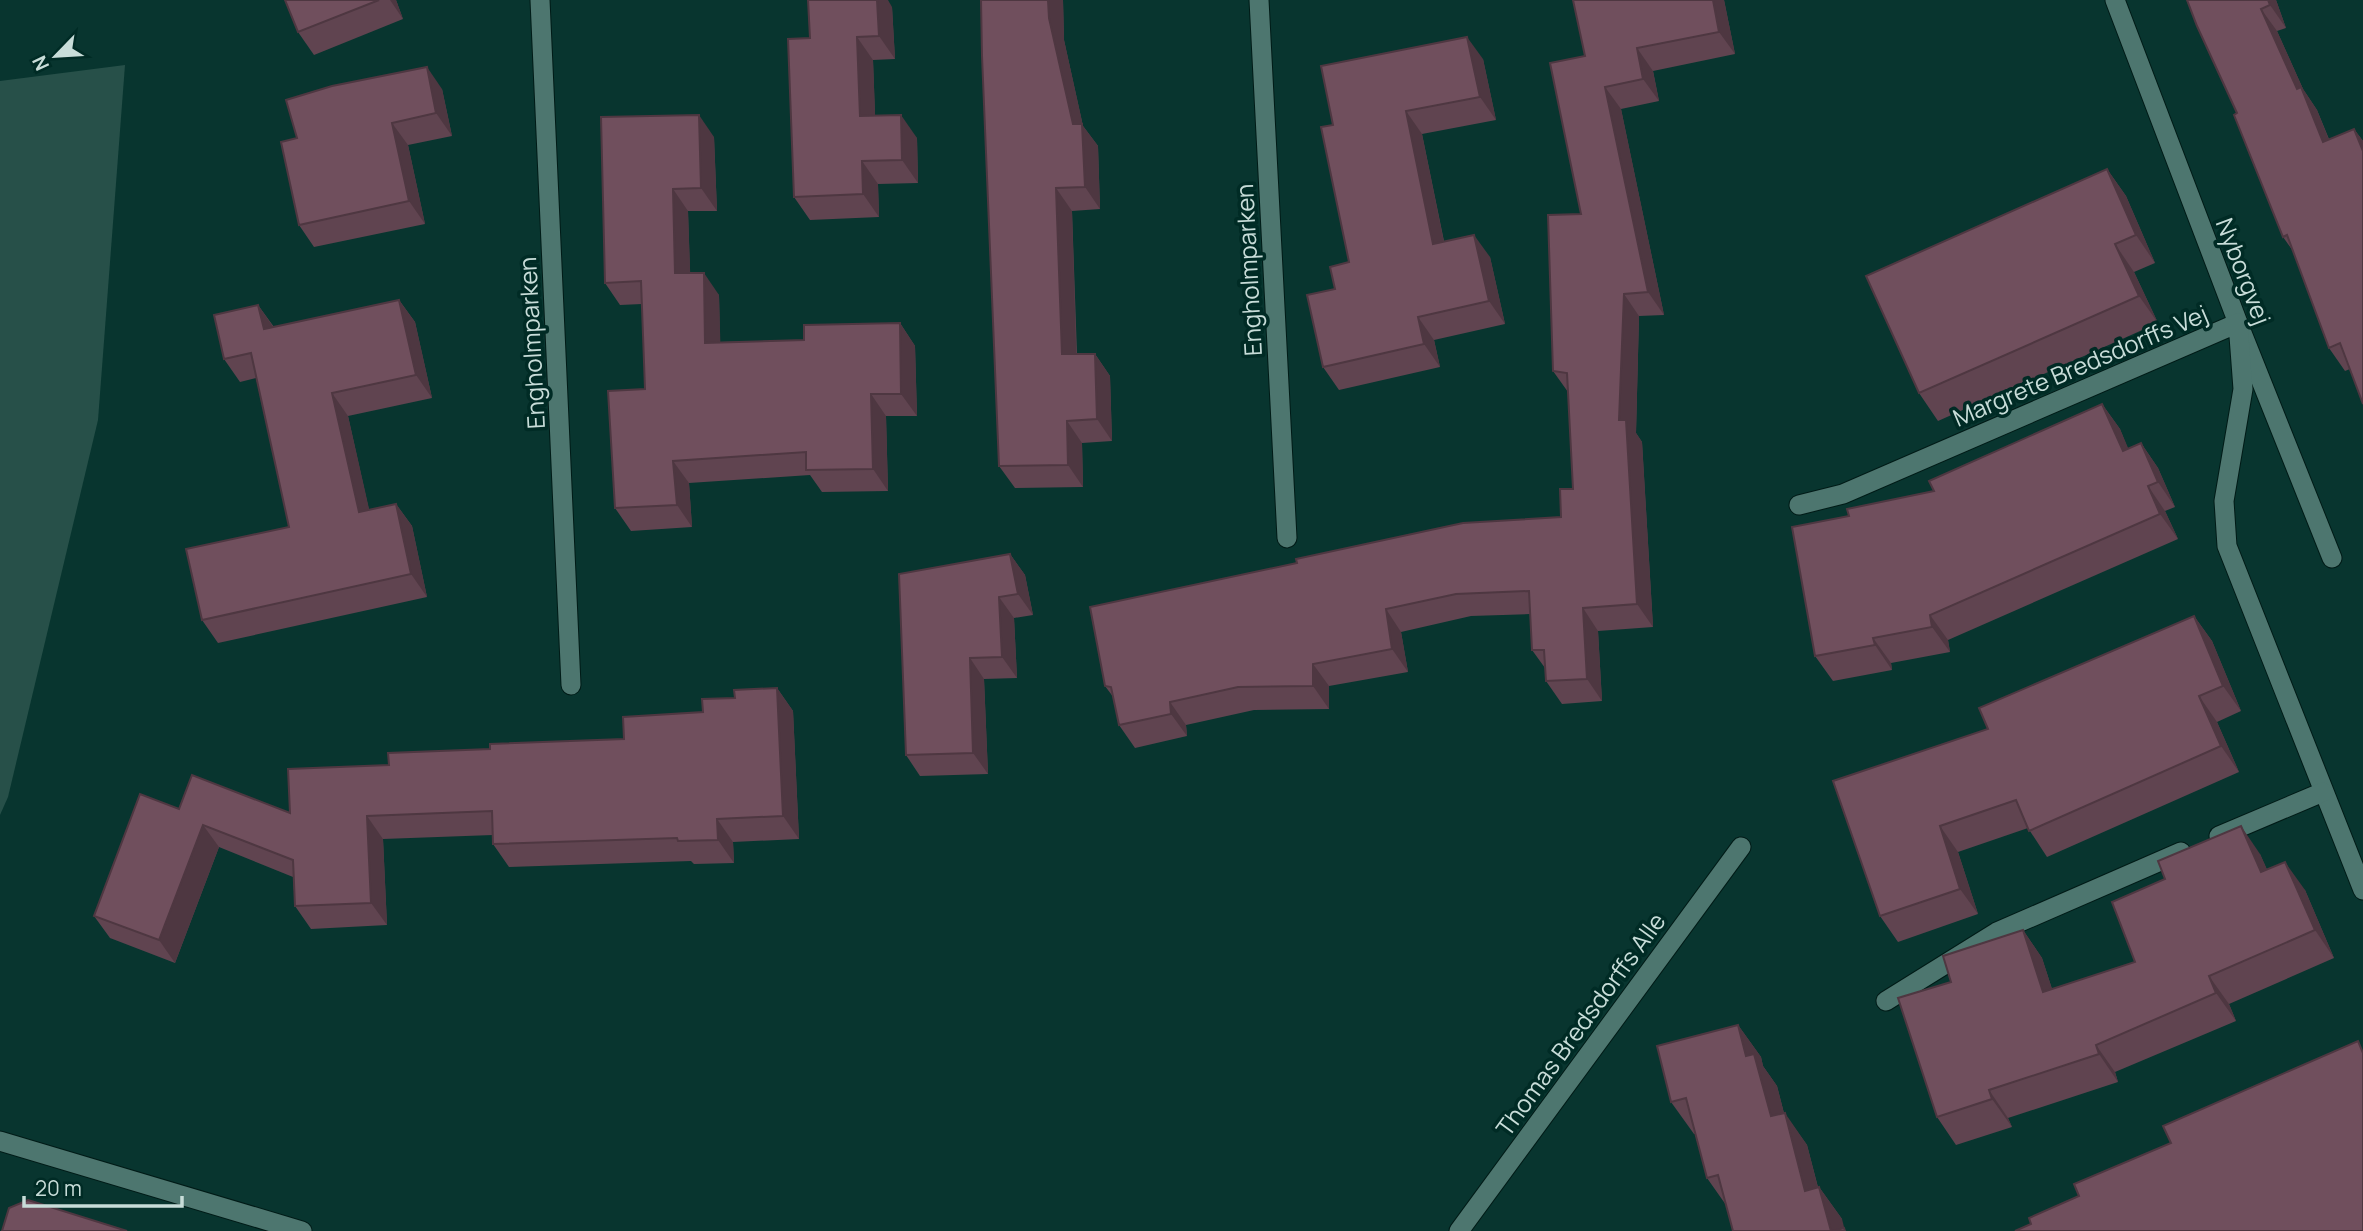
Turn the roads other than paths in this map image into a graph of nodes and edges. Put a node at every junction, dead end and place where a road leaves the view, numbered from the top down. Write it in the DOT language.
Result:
graph roads {
  1 [pos="540,0"];
  2 [pos="1259,0"];
  3 [pos="2115,0"];
  4 [pos="2238,323"];
  5 [pos="1799,505"];
  6 [pos="1287,538"];
  7 [pos="2332,558"];
  8 [pos="571,685"];
  9 [pos="2323,792"];
  10 [pos="1741,847"];
  11 [pos="2363,890"];
  12 [pos="1886,1001"];
  13 [pos="0,1141"];
  14 [pos="302,1231"];
  15 [pos="1459,1231"];
  1 -- 8 [label="street, Engholmparken"];
  2 -- 6 [label="street, Engholmparken"];
  3 -- 4 [label="street, Nyborgvej"];
  4 -- 5 [label="street, Margrete Bredsdorffs Vej"];
  4 -- 7 [label="street, Nyborgvej"];
  4 -- 9 [label="street, Margrete Bredsdorffs Vej"];
  9 -- 11 [label="street, Margrete Bredsdorffs Vej"];
  9 -- 12 [label="street"];
  10 -- 15 [label="street, Thomas Bredsdorffs Alle"];
  13 -- 14 [label="street"];
}
